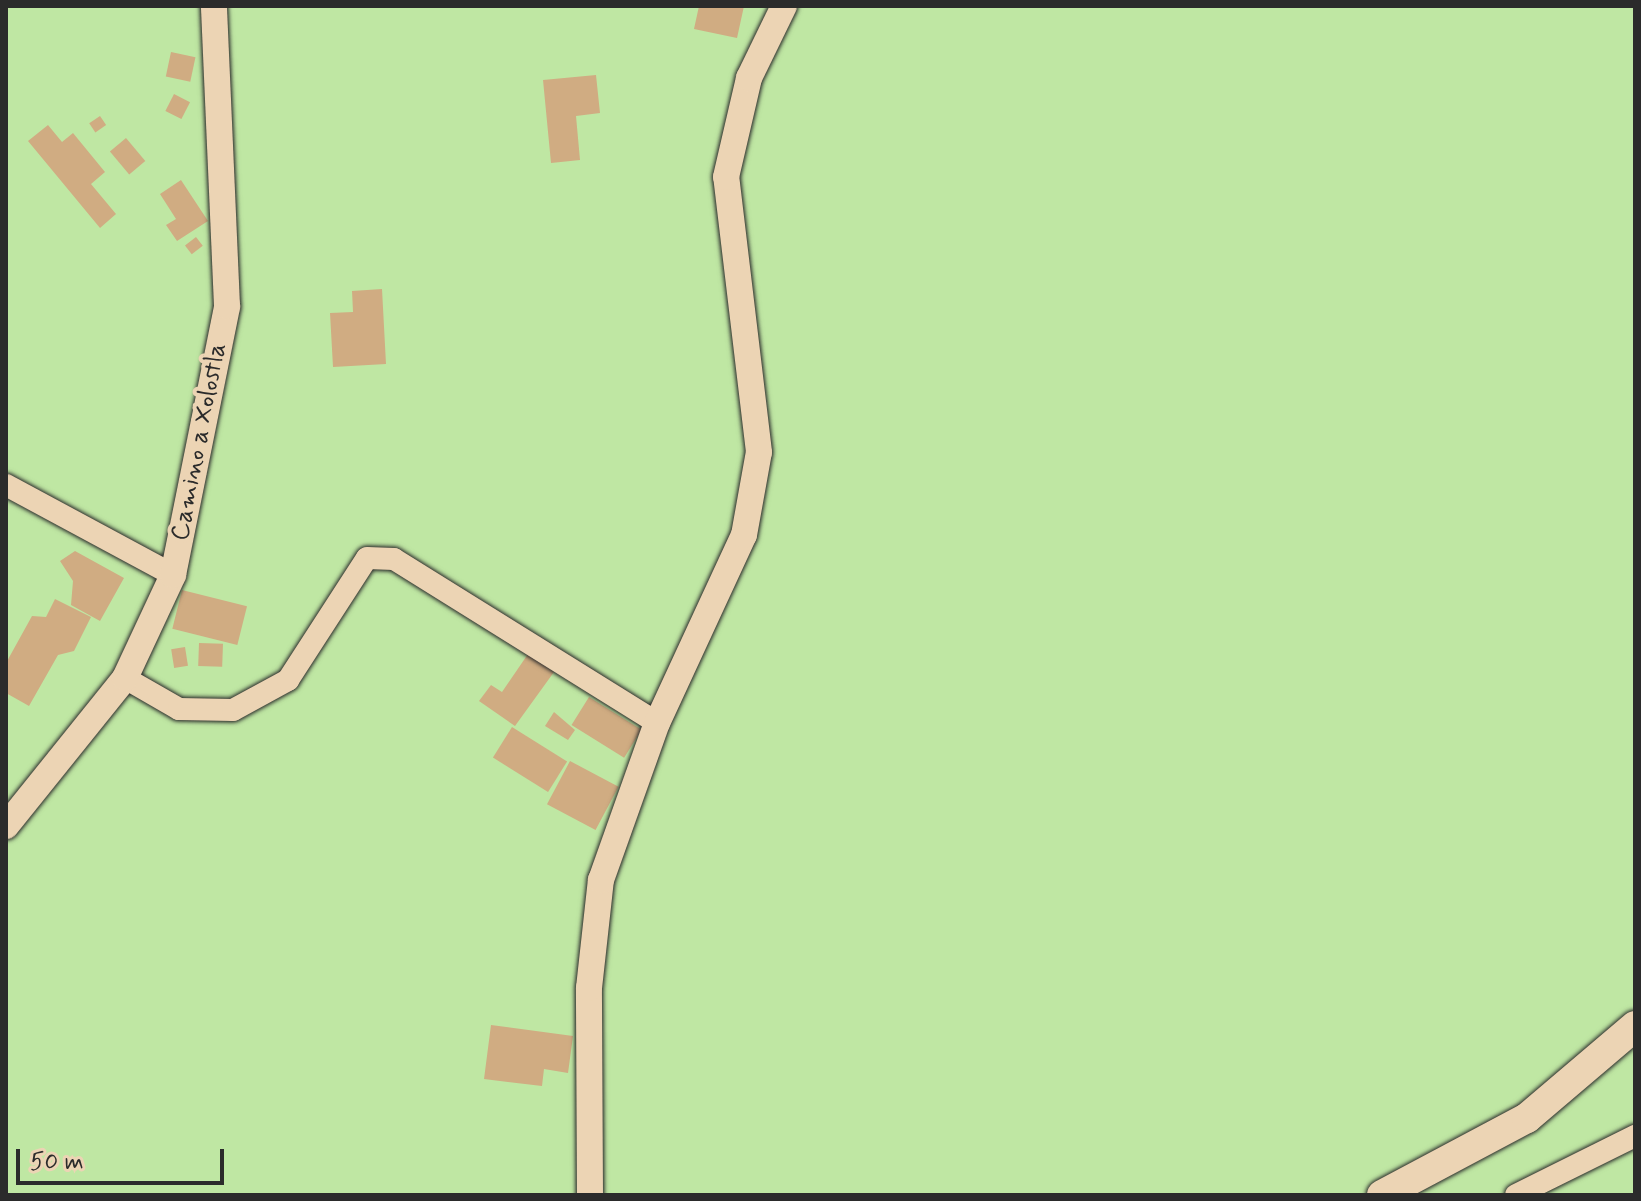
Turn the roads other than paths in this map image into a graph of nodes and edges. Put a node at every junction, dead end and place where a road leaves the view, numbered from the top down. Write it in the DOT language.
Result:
graph roads {
  1 [pos="214,6"];
  2 [pos="784,6"];
  3 [pos="6,485"];
  4 [pos="173,575"];
  5 [pos="125,678"];
  6 [pos="657,723"];
  7 [pos="6,826"];
  8 [pos="1635,1026"];
  9 [pos="1635,1136"];
  10 [pos="590,1195"];
  11 [pos="1382,1195"];
  12 [pos="1516,1195"];
  1 -- 4 [label="street, Camino a Xolostla"];
  2 -- 6 [label="street"];
  3 -- 4 [label="street"];
  4 -- 5 [label="street, Camino a Xolostla"];
  5 -- 6 [label="street"];
  5 -- 7 [label="street, Camino a Xolostla"];
  6 -- 10 [label="street"];
  8 -- 11 [label="main road"];
  9 -- 12 [label="street"];
}
